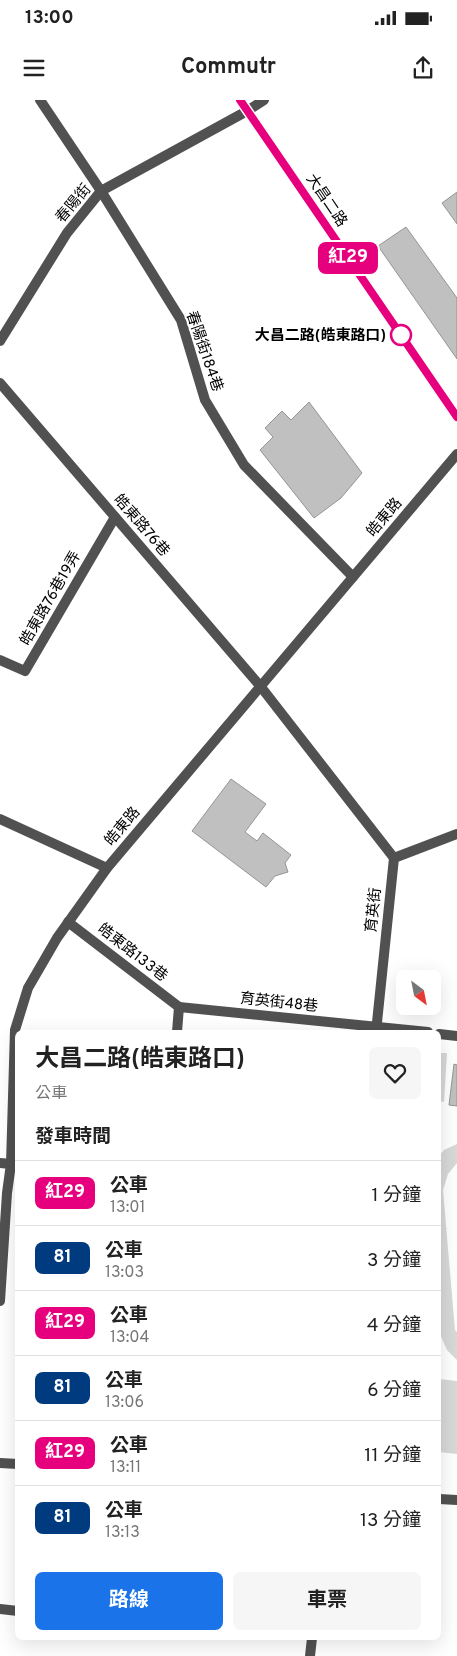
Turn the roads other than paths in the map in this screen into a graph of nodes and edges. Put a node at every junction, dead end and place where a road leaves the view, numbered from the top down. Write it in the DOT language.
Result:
graph roads {
  1 [pos="40,100"];
  2 [pos="240,100"];
  3 [pos="264,100"];
  4 [pos="247,111"];
  5 [pos="102,191"];
  6 [pos="0,341"];
  7 [pos="0,383"];
  8 [pos="457,417"];
  9 [pos="457,454"];
  10 [pos="115,517"];
  11 [pos="353,577"];
  12 [pos="0,660"];
  13 [pos="261,687"];
  14 [pos="0,819"];
  15 [pos="457,834"];
  16 [pos="394,858"];
  17 [pos="107,868"];
  18 [pos="68,922"];
  19 [pos="180,1007"];
  20 [pos="177,1030"];
  21 [pos="376,1030"];
  22 [pos="441,1034"];
  23 [pos="457,1036"];
  24 [pos="5,1163"];
  25 [pos="12,1193"];
  26 [pos="0,1301"];
  27 [pos="0,1463"];
  28 [pos="15,1464"];
  29 [pos="441,1499"];
  30 [pos="457,1500"];
  31 [pos="0,1609"];
  32 [pos="15,1611"];
  33 [pos="312,1640"];
  34 [pos="310,1656"];
  1 -- 5 [label="street, 春陽街184巷"];
  2 -- 4 [label="street, 大昌二路"];
  3 -- 4 [label="street, 春陽街"];
  4 -- 5 [label="street, 春陽街"];
  4 -- 8 [label="street, 大昌二路"];
  5 -- 6 [label="street, 春陽街"];
  5 -- 11 [label="street, 春陽街184巷"];
  7 -- 10 [label="street, 皓東路76巷"];
  9 -- 11 [label="street, 皓東路"];
  10 -- 12 [label="street, 皓東路76巷19弄"];
  10 -- 13 [label="street, 皓東路76巷"];
  11 -- 13 [label="street, 皓東路"];
  13 -- 16 [label="street, 皓東路76巷"];
  13 -- 17 [label="street, 皓東路"];
  14 -- 17 [label="street"];
  15 -- 16 [label="street"];
  16 -- 21 [label="street, 育英街"];
  17 -- 18 [label="street, 皓東路"];
  18 -- 19 [label="street, 皓東路133巷"];
  18 -- 24 [label="street, 皓東路"];
  19 -- 20 [label="street"];
  19 -- 21 [label="street, 育英街48巷"];
  22 -- 23 [label="street"];
  24 -- 25 [label="street, 皓東路"];
  25 -- 26 [label="street, 皓東路"];
  27 -- 28 [label="street"];
  29 -- 30 [label="street"];
  31 -- 32 [label="street"];
  33 -- 34 [label="street"];
}
